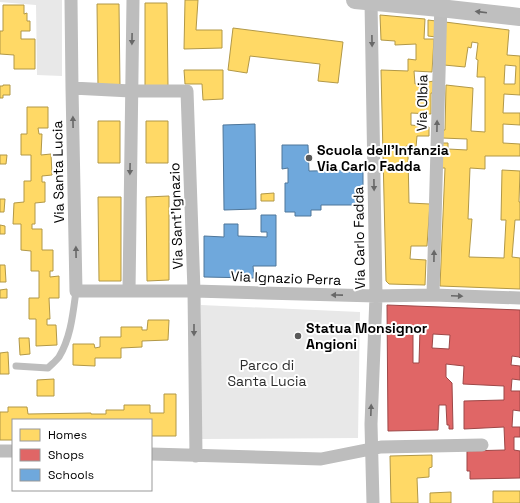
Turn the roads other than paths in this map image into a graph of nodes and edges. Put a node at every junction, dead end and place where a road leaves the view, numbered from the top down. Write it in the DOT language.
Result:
graph roads {
  1 [pos="71,0"];
  2 [pos="133,0"];
  3 [pos="363,1"];
  4 [pos="441,4"];
  5 [pos="520,17"];
  6 [pos="72,88"];
  7 [pos="131,91"];
  8 [pos="76,291"];
  9 [pos="129,291"];
  10 [pos="194,291"];
  11 [pos="433,295"];
  12 [pos="376,296"];
  13 [pos="520,298"];
  14 [pos="16,366"];
  15 [pos="482,445"];
  16 [pos="371,449"];
  17 [pos="0,451"];
  18 [pos="12,451"];
  19 [pos="152,454"];
  20 [pos="196,456"];
  21 [pos="373,503"];
  1 -- 6 [label="street, Via Santa Lucia"];
  2 -- 7 [label="street, one-way"];
  3 -- 4 [label="street"];
  3 -- 12 [label="street, Via Carlo Fadda, one-way"];
  5 -- 4 [label="street, one-way"];
  11 -- 4 [label="street, Via Olbia, one-way"];
  6 -- 7 [label="street, Via Sant'Ignazio"];
  8 -- 6 [label="street, Via Santa Lucia, one-way"];
  7 -- 9 [label="street, one-way"];
  7 -- 10 [label="street, Via Sant'Ignazio"];
  8 -- 9 [label="street"];
  8 -- 14 [label="lane"];
  9 -- 10 [label="street"];
  12 -- 10 [label="street, Via Ignazio Perra, one-way"];
  10 -- 20 [label="street, Via Sant'Ignazio, one-way"];
  11 -- 12 [label="street, Via Ignazio Perra"];
  11 -- 13 [label="street, Via Ignazio Perra, one-way"];
  16 -- 12 [label="street, Via Carlo Fadda, one-way"];
  15 -- 16 [label="street"];
  16 -- 20 [label="street"];
  16 -- 21 [label="street, Via Carlo Fadda"];
  17 -- 18 [label="street"];
  19 -- 20 [label="street"];
}
